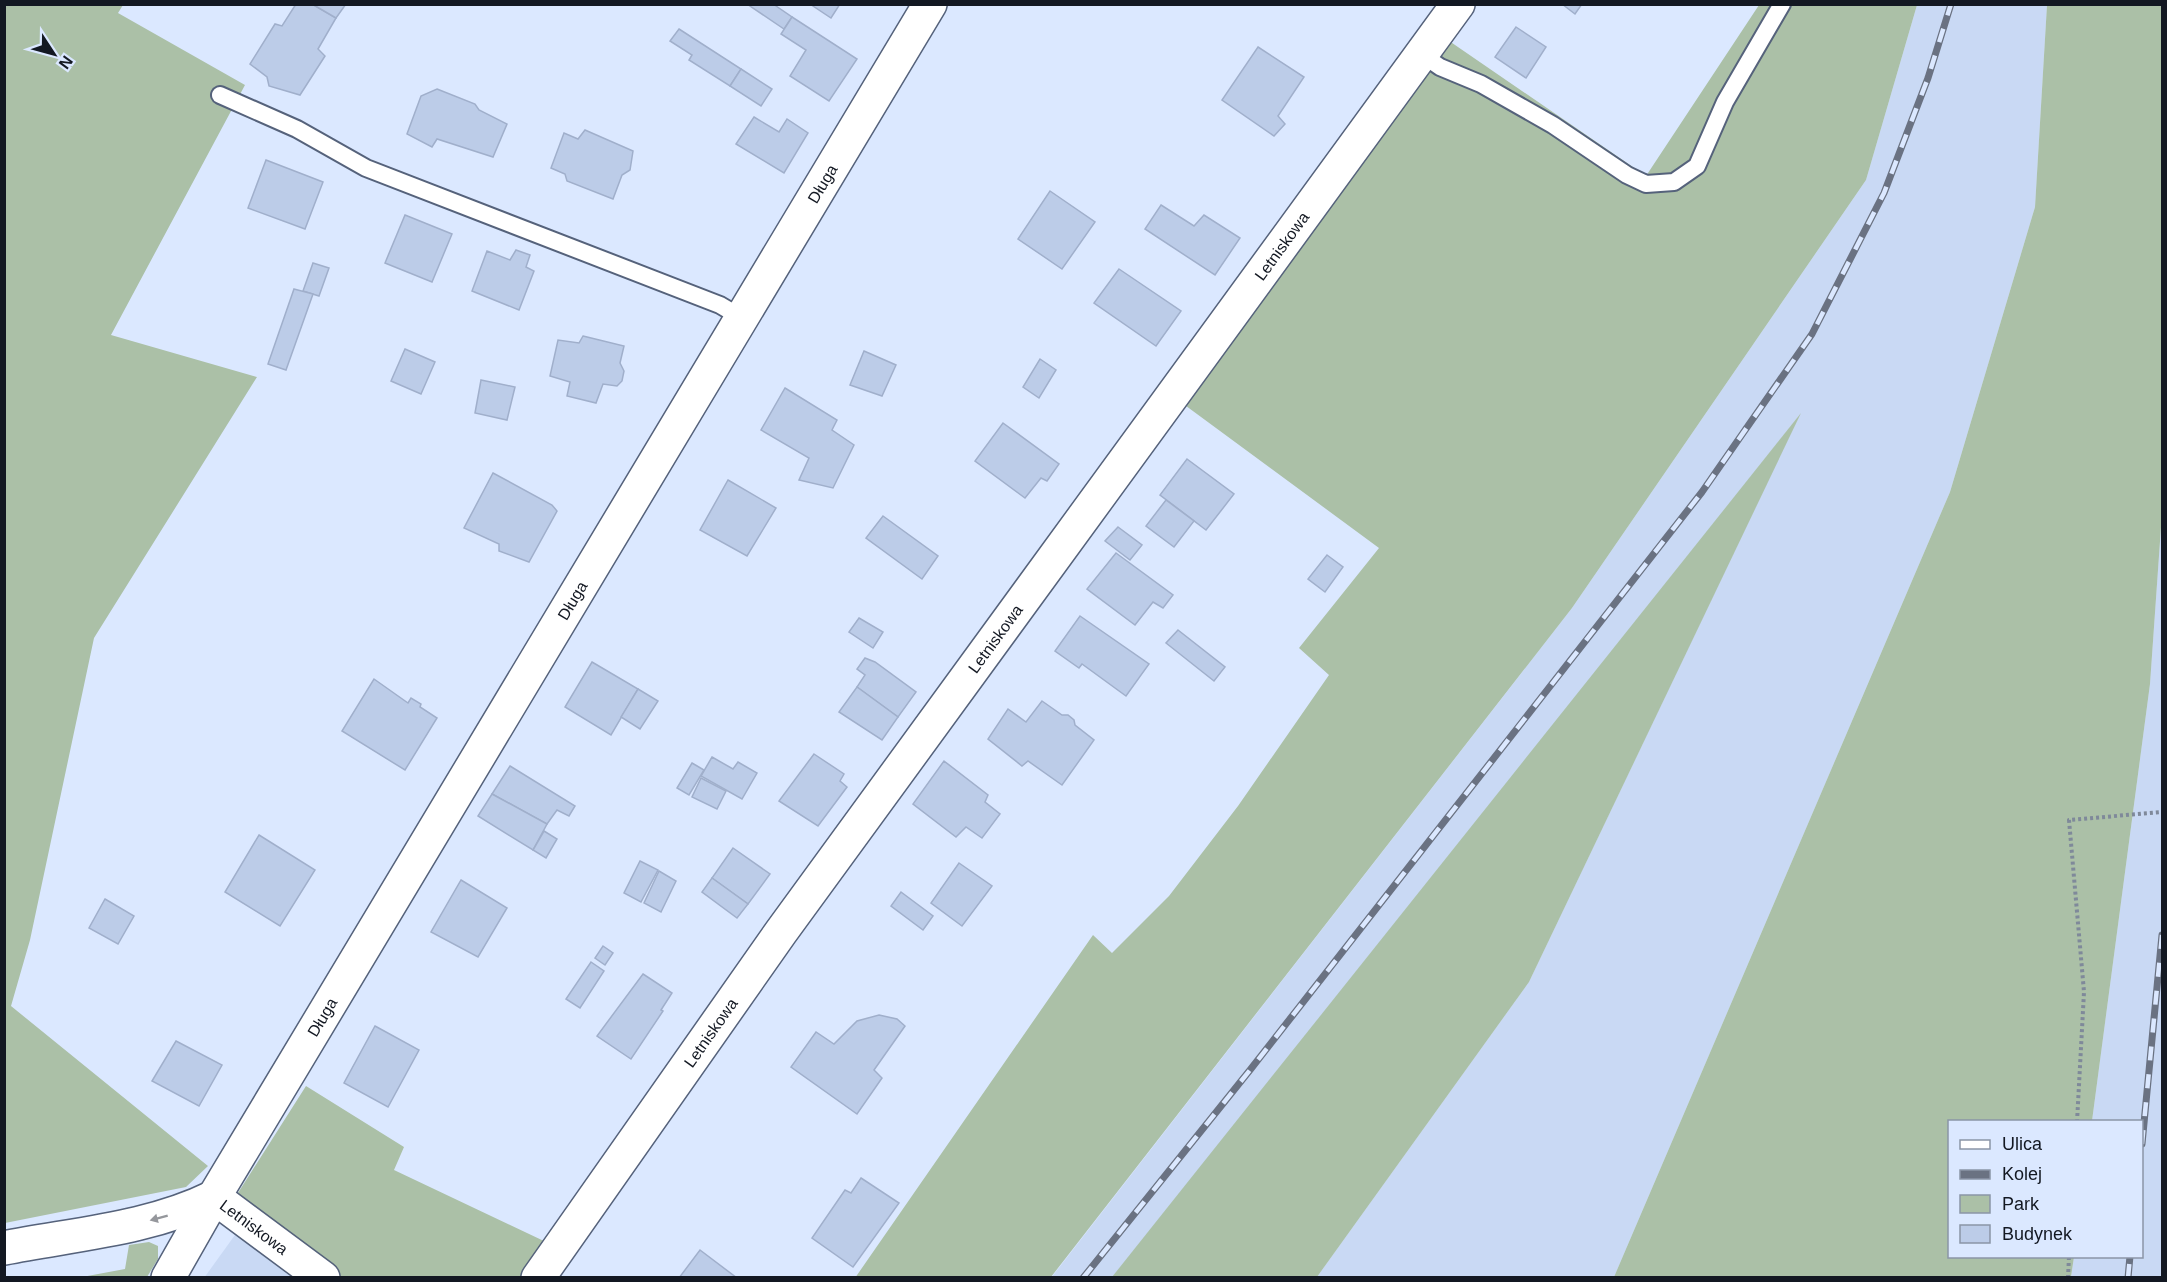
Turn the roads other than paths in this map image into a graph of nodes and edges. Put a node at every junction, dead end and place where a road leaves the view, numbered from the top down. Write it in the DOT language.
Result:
graph roads {
  1 [pos="930,4"];
  2 [pos="1458,4"];
  3 [pos="1782,4"];
  4 [pos="1420,54"];
  5 [pos="220,95"];
  6 [pos="742,318"];
  7 [pos="214,1197"];
  8 [pos="4,1248"];
  9 [pos="168,1278"];
  10 [pos="323,1278"];
  11 [pos="538,1278"];
  1 -- 6 [label="street, Długa"];
  2 -- 4 [label="street, Letniskowa"];
  3 -- 4 [label="lane"];
  4 -- 11 [label="street, Letniskowa"];
  5 -- 6 [label="lane"];
  6 -- 7 [label="street, Długa"];
  7 -- 8 [label="street, one-way"];
  7 -- 9 [label="street, Długa"];
  7 -- 10 [label="street, Letniskowa"];
}
